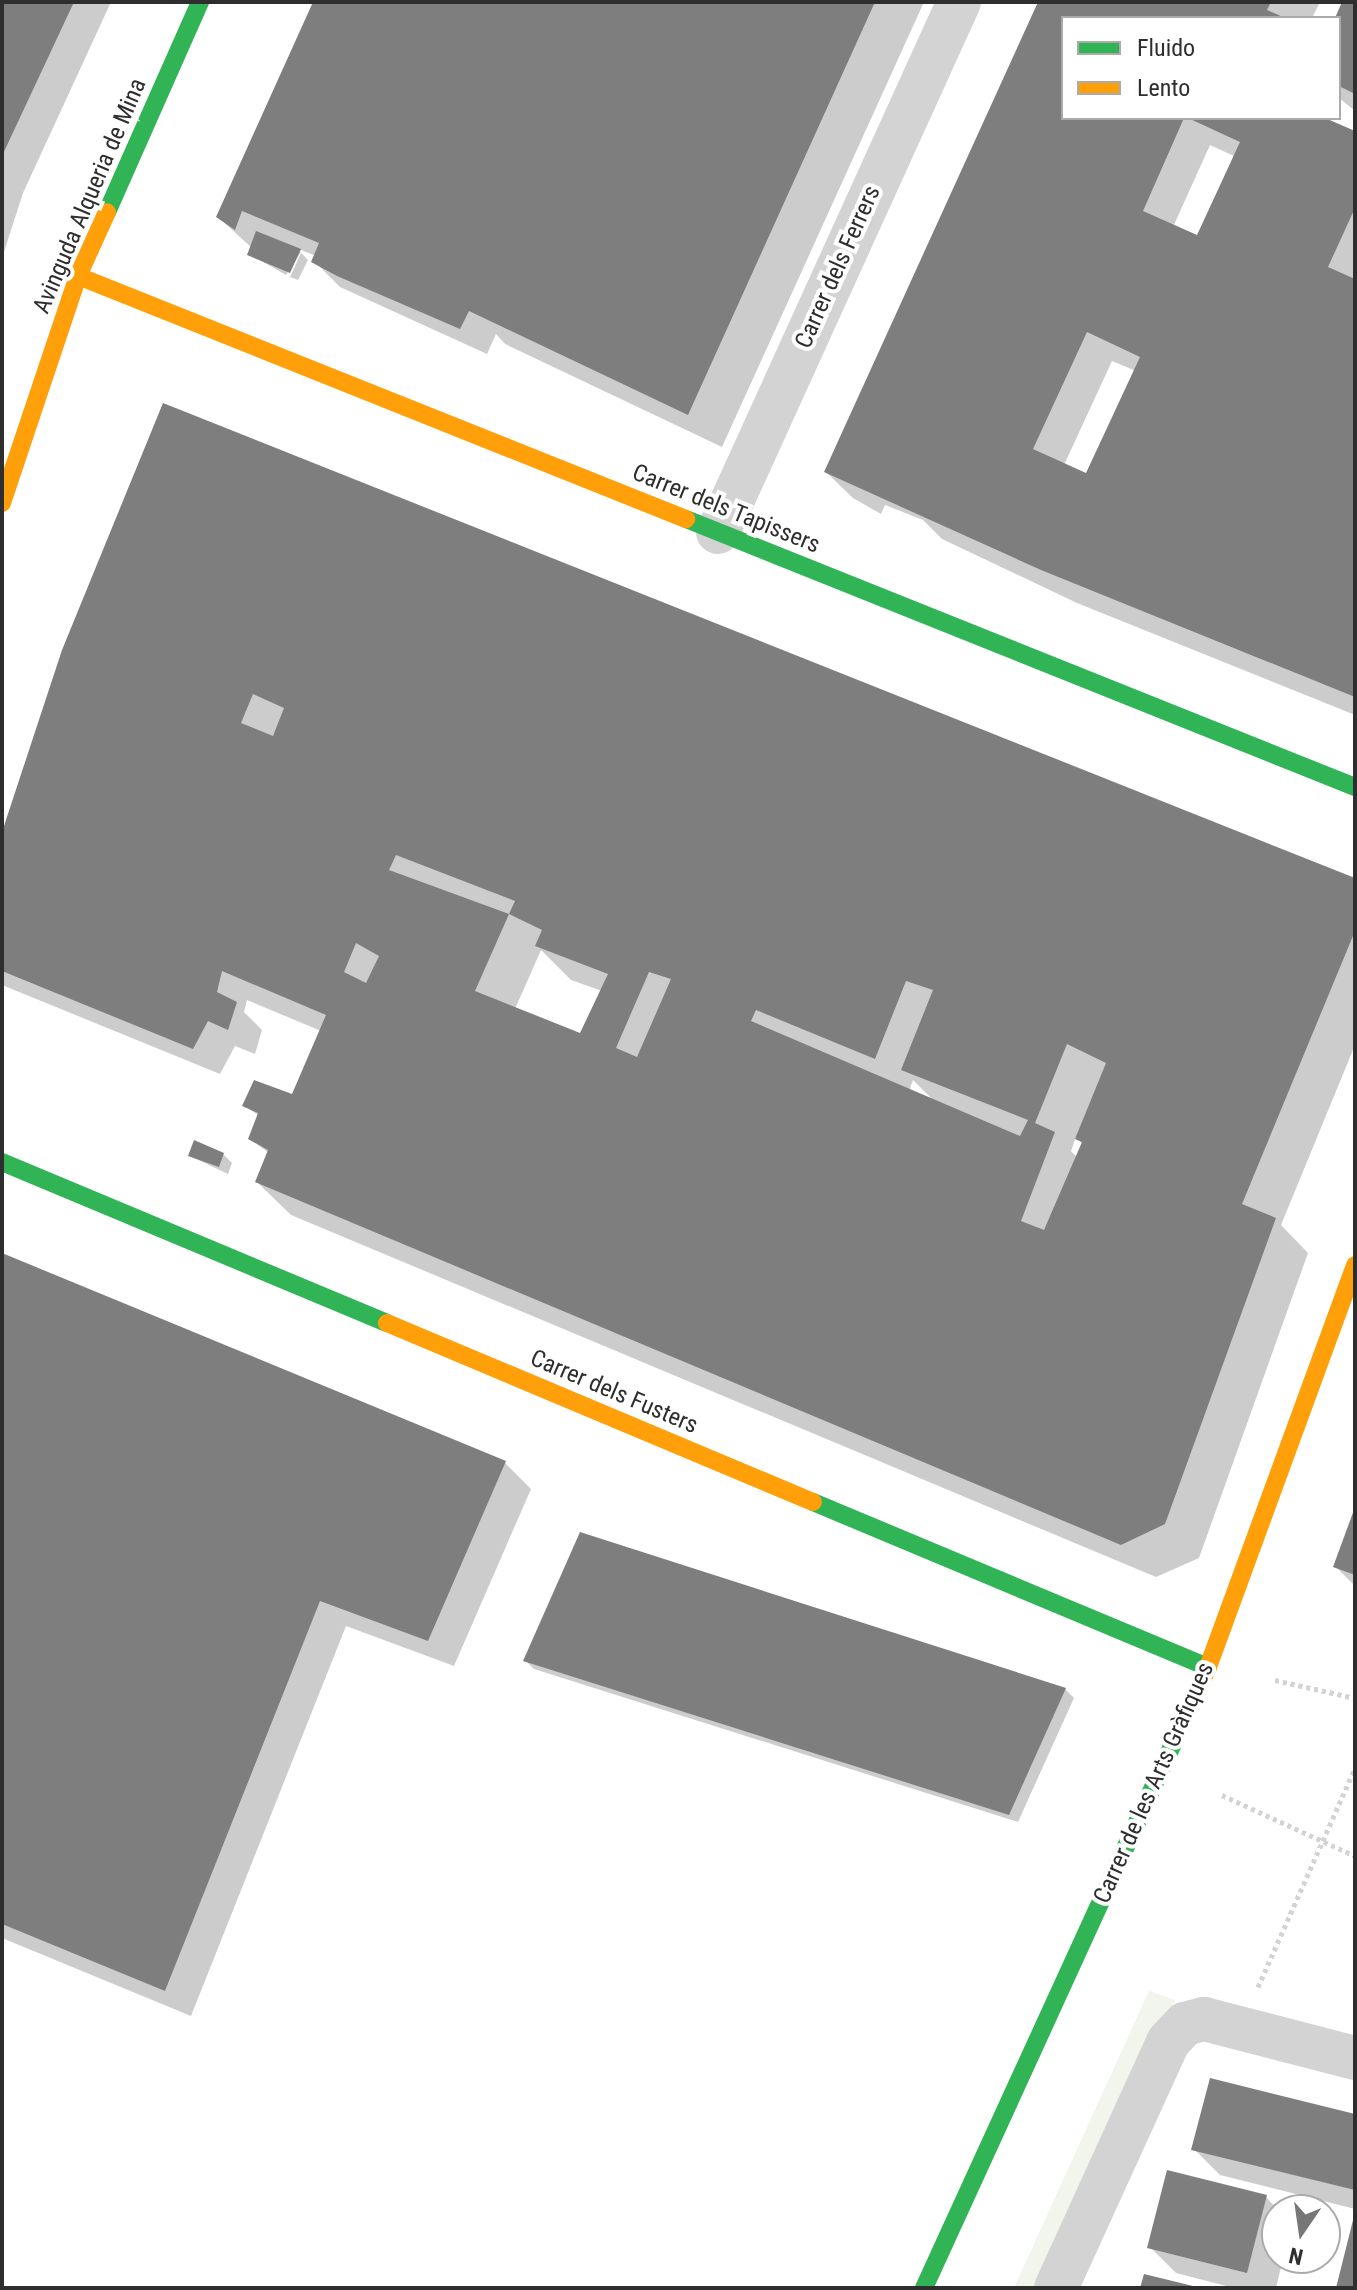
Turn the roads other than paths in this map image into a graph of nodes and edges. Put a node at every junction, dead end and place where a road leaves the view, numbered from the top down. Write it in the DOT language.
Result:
graph roads {
  1 [pos="200,2"];
  2 [pos="959,2"];
  3 [pos="78,276"];
  4 [pos="2,503"];
  5 [pos="718,532"];
  6 [pos="1355,787"];
  7 [pos="2,1162"];
  8 [pos="1355,1265"];
  9 [pos="1208,1667"];
  10 [pos="1355,2058"];
  11 [pos="924,2288"];
  12 [pos="1056,2288"];
  1 -- 3 [label="street, Avinguda Alqueria de Mina"];
  2 -- 5 [label="street, Carrer dels Ferrers"];
  3 -- 4 [label="street, Avinguda Alqueria de Mina"];
  3 -- 5 [label="street, Carrer dels Tapissers"];
  5 -- 6 [label="street, Carrer dels Tapissers"];
  7 -- 9 [label="street, Carrer dels Fusters"];
  8 -- 9 [label="street, Carrer de les Arts Gràfiques"];
  9 -- 11 [label="street, Carrer de les Arts Gràfiques"];
  10 -- 12 [label="street"];
}
